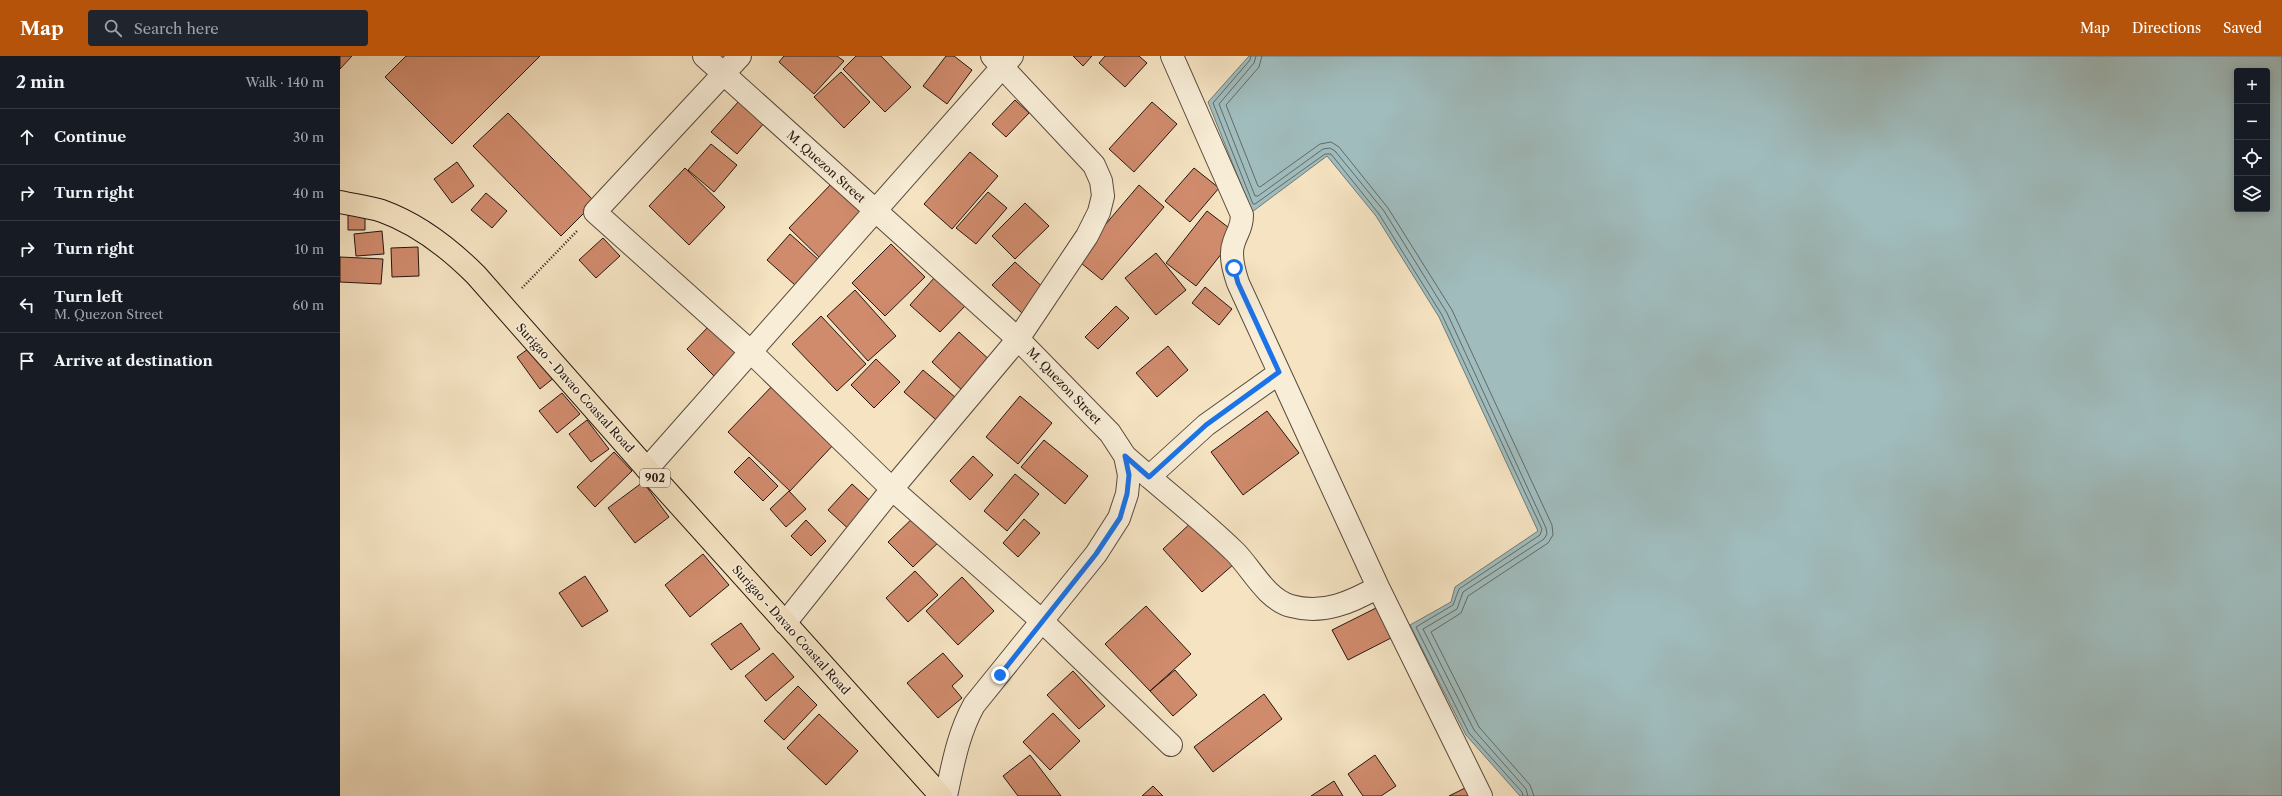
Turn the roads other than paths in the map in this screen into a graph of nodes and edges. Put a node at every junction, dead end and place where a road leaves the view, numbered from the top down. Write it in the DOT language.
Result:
graph roads {
  1 [pos="704,56"];
  2 [pos="740,56"];
  3 [pos="1172,56"];
  4 [pos="1002,59"];
  5 [pos="723,74"];
  6 [pos="340,202"];
  7 [pos="874,210"];
  8 [pos="1018,339"];
  9 [pos="750,351"];
  10 [pos="1279,372"];
  11 [pos="1125,456"];
  12 [pos="647,469"];
  13 [pos="1149,477"];
  14 [pos="892,489"];
  15 [pos="1378,587"];
  16 [pos="1043,622"];
  17 [pos="785,623"];
  18 [pos="1172,745"];
  19 [pos="941,796"];
  20 [pos="946,796"];
  21 [pos="1481,796"];
  1 -- 5 [label="street, M. Quezon Street"];
  2 -- 5 [label="street"];
  3 -- 10 [label="street"];
  4 -- 7 [label="street"];
  4 -- 8 [label="street"];
  5 -- 7 [label="street, M. Quezon Street"];
  5 -- 9 [label="street"];
  6 -- 12 [label="highway, Surigao - Davao Coastal Road / 902"];
  7 -- 8 [label="street, M. Quezon Street"];
  7 -- 9 [label="street"];
  8 -- 11 [label="street, M. Quezon Street"];
  8 -- 14 [label="street"];
  9 -- 12 [label="street"];
  9 -- 14 [label="street"];
  10 -- 13 [label="street"];
  10 -- 15 [label="street"];
  11 -- 13 [label="street"];
  11 -- 16 [label="street, M. Quezon Street"];
  12 -- 17 [label="highway, Surigao - Davao Coastal Road / 902"];
  13 -- 15 [label="street"];
  14 -- 16 [label="street"];
  14 -- 17 [label="street"];
  15 -- 21 [label="street"];
  16 -- 18 [label="street"];
  16 -- 20 [label="street, M. Quezon Street"];
  17 -- 19 [label="highway, Surigao - Davao Coastal Road / 902"];
}
